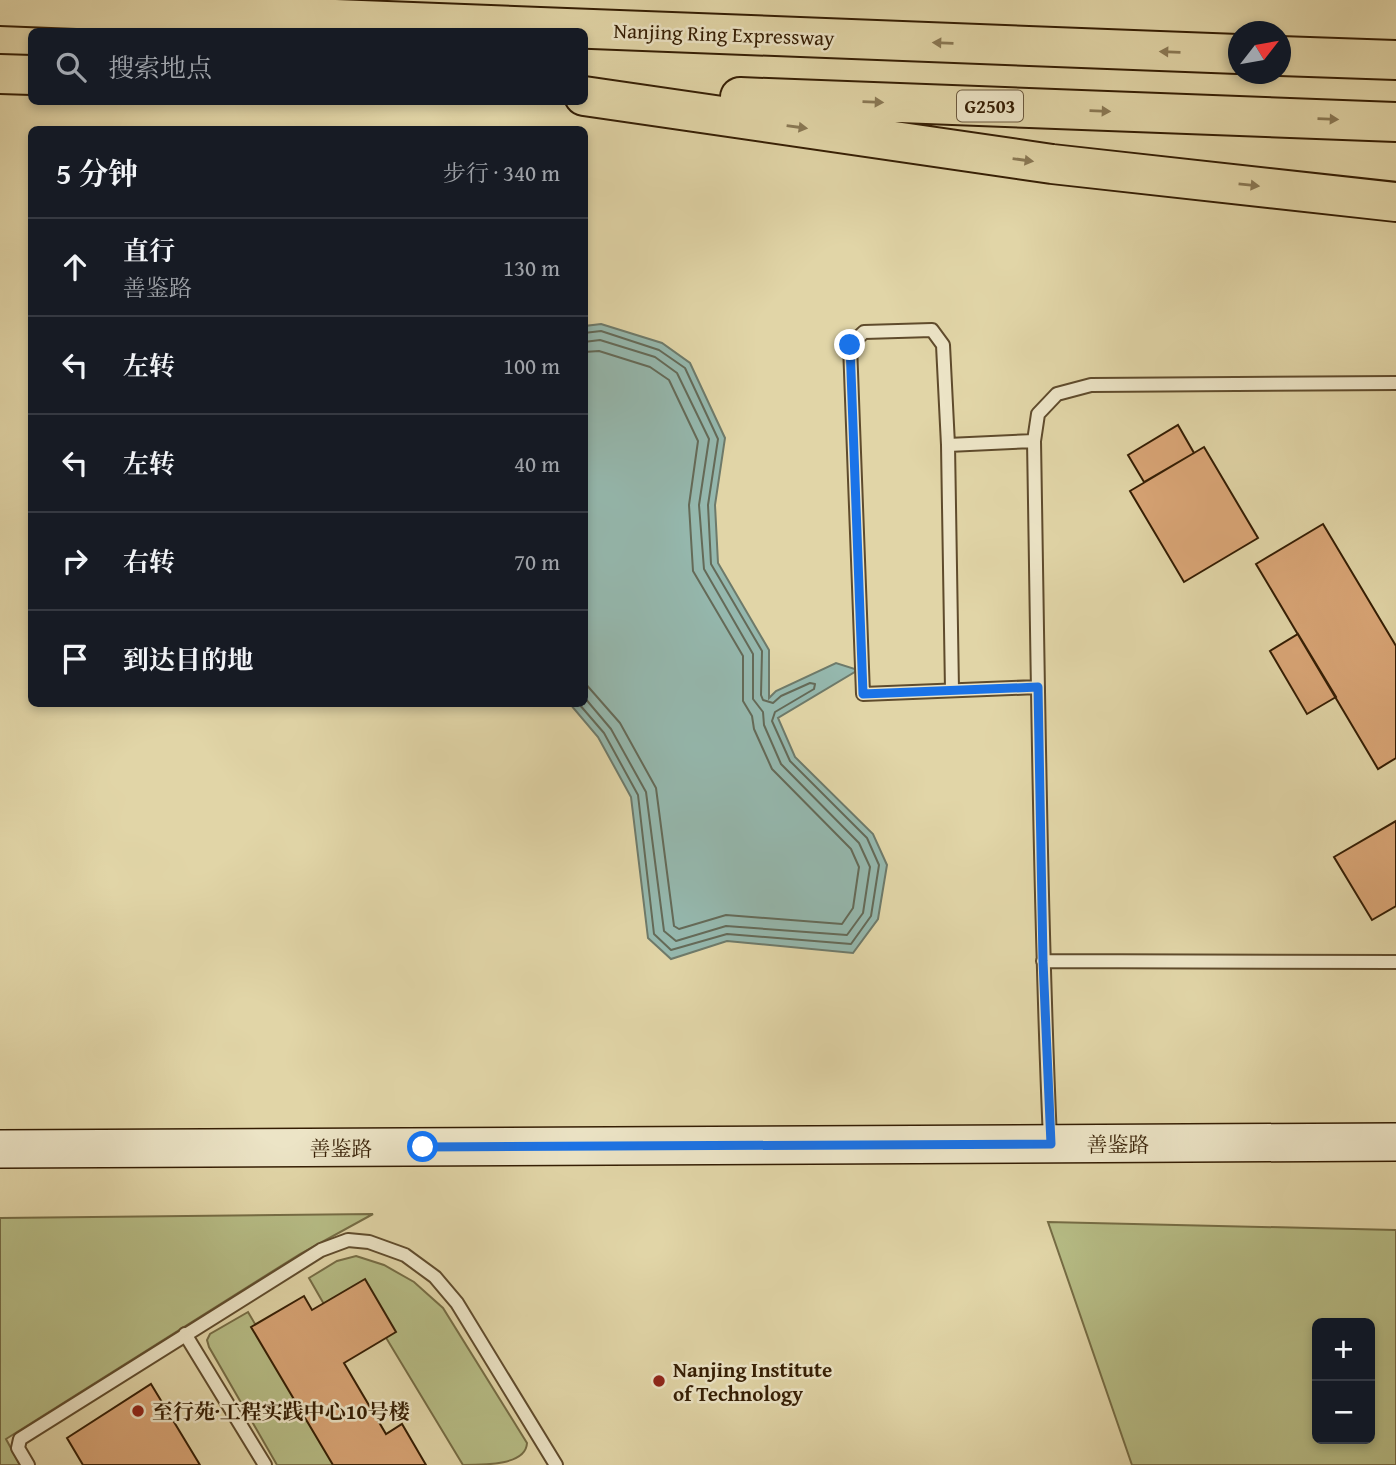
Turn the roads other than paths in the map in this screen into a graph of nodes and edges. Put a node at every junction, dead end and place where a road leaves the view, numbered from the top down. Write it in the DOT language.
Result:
graph roads {
  1 [pos="0,6"];
  2 [pos="567,28"];
  3 [pos="588,29"];
  4 [pos="1228,54"];
  5 [pos="1291,56"];
  6 [pos="1396,60"];
  7 [pos="0,74"];
  8 [pos="28,75"];
  9 [pos="588,93"];
  10 [pos="588,94"];
  11 [pos="1396,122"];
  12 [pos="1396,202"];
  13 [pos="1396,383"];
  14 [pos="1034,441"];
  15 [pos="948,445"];
  16 [pos="1038,687"];
  17 [pos="952,690"];
  18 [pos="1043,961"];
  19 [pos="1396,962"];
  20 [pos="1396,1142"];
  21 [pos="1051,1144"];
  22 [pos="0,1149"];
  23 [pos="186,1335"];
  24 [pos="554,1464"];
  25 [pos="28,1465"];
  26 [pos="265,1465"];
  2 -- 1 [label="highway, Nanjing Ring Expressway, one-way"];
  4 -- 3 [label="highway, Nanjing Ring Expressway, one-way"];
  5 -- 6 [label="highway"];
  7 -- 8 [label="highway"];
  9 -- 11 [label="highway, G2503, one-way"];
  10 -- 12 [label="highway, one-way"];
  13 -- 14 [label="lane"];
  14 -- 15 [label="lane"];
  14 -- 16 [label="lane"];
  15 -- 17 [label="lane"];
  15 -- 17 [label="lane"];
  16 -- 17 [label="lane"];
  16 -- 18 [label="lane"];
  18 -- 19 [label="lane"];
  18 -- 21 [label="lane"];
  20 -- 21 [label="street, 善鉴路"];
  21 -- 22 [label="street, 善鉴路"];
  23 -- 24 [label="lane"];
  23 -- 25 [label="lane"];
  23 -- 26 [label="lane"];
}
